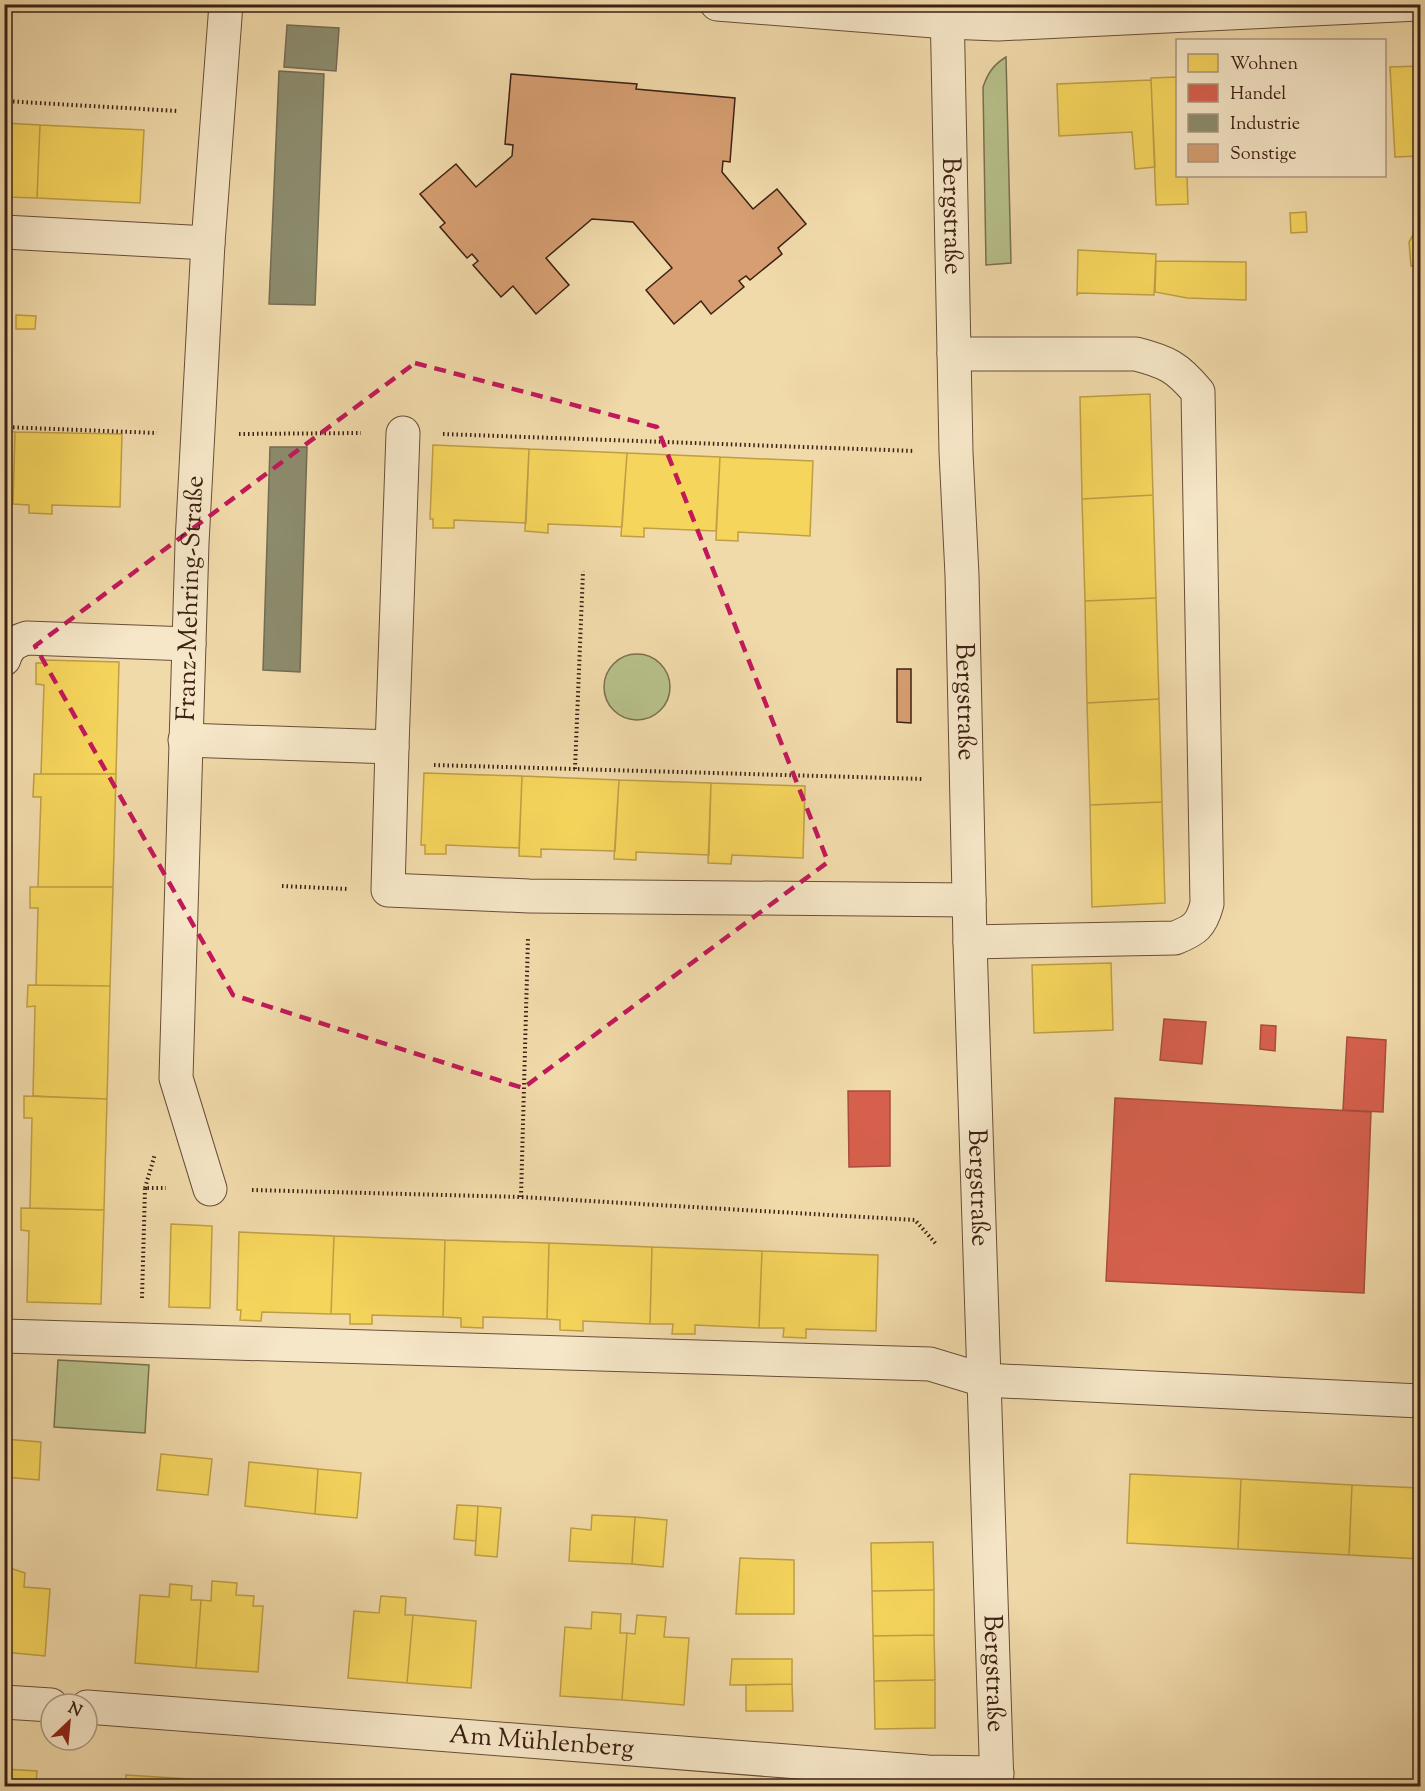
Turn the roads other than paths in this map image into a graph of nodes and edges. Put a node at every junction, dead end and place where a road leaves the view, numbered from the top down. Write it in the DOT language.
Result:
graph roads {
  1 [pos="226,4"];
  2 [pos="717,4"];
  3 [pos="1419,4"];
  4 [pos="947,14"];
  5 [pos="4,232"];
  6 [pos="208,243"];
  7 [pos="954,354"];
  8 [pos="403,433"];
  9 [pos="189,644"];
  10 [pos="4,659"];
  11 [pos="185,740"];
  12 [pos="392,755"];
  13 [pos="969,900"];
  14 [pos="970,942"];
  15 [pos="210,1189"];
  16 [pos="4,1336"];
  17 [pos="983,1380"];
  18 [pos="1420,1401"];
  19 [pos="4,1702"];
  20 [pos="39,1704"];
  21 [pos="99,1708"];
  22 [pos="997,1780"];
  1 -- 6 [label="street, Franz-Mehring-Straße"];
  2 -- 4 [label="street"];
  3 -- 4 [label="street"];
  4 -- 7 [label="street, Bergstraße"];
  5 -- 6 [label="street"];
  6 -- 9 [label="street, Franz-Mehring-Straße"];
  7 -- 13 [label="street, Bergstraße"];
  7 -- 14 [label="street"];
  8 -- 12 [label="street"];
  9 -- 10 [label="street"];
  9 -- 11 [label="street, Franz-Mehring-Straße"];
  11 -- 12 [label="street"];
  11 -- 15 [label="street, Franz-Mehring-Straße"];
  12 -- 13 [label="street"];
  13 -- 14 [label="street, Bergstraße"];
  14 -- 17 [label="street, Bergstraße"];
  16 -- 17 [label="street"];
  17 -- 18 [label="street"];
  17 -- 22 [label="street, Bergstraße"];
  19 -- 20 [label="street"];
  21 -- 22 [label="street, Am Mühlenberg"];
}
